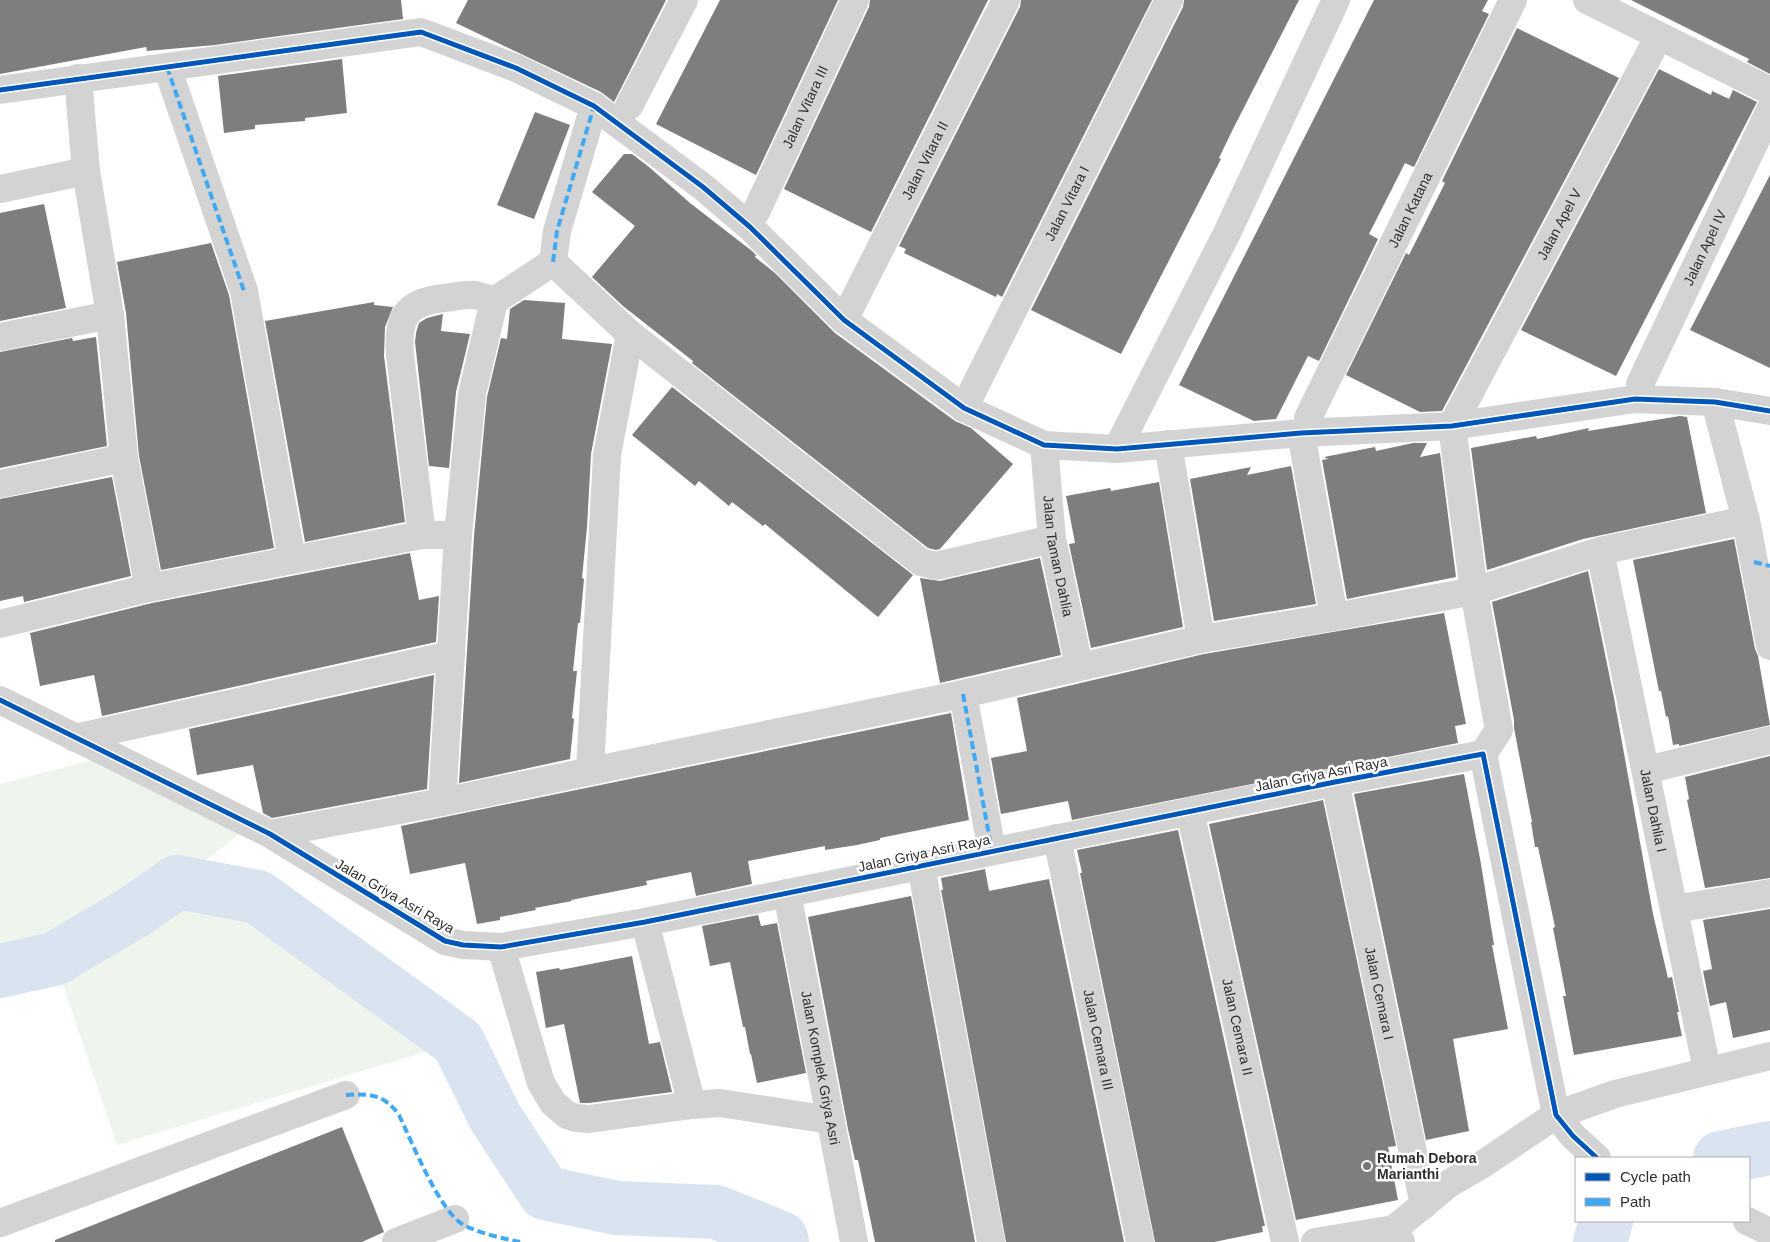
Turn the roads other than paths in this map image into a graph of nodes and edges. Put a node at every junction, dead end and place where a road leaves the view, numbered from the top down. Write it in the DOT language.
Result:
graph roads {
  1 [pos="684,0"];
  2 [pos="855,0"];
  3 [pos="1006,0"];
  4 [pos="1169,0"];
  5 [pos="1336,0"];
  6 [pos="1513,0"];
  7 [pos="1587,0"];
  8 [pos="1659,36"];
  9 [pos="167,67"];
  10 [pos="78,78"];
  11 [pos="0,90"];
  12 [pos="1770,91"];
  13 [pos="594,106"];
  14 [pos="629,106"];
  15 [pos="1770,110"];
  16 [pos="86,171"];
  17 [pos="0,189"];
  18 [pos="756,212"];
  19 [pos="553,262"];
  20 [pos="494,301"];
  21 [pos="110,315"];
  22 [pos="844,320"];
  23 [pos="630,334"];
  24 [pos="0,337"];
  25 [pos="1640,384"];
  26 [pos="1715,402"];
  27 [pos="964,408"];
  28 [pos="1770,411"];
  29 [pos="1455,419"];
  30 [pos="1305,425"];
  31 [pos="1168,444"];
  32 [pos="1044,445"];
  33 [pos="1117,449"];
  34 [pos="124,458"];
  35 [pos="0,484"];
  36 [pos="1746,520"];
  37 [pos="422,535"];
  38 [pos="458,535"];
  39 [pos="1052,539"];
  40 [pos="1600,551"];
  41 [pos="292,560"];
  42 [pos="1762,564"];
  43 [pos="149,588"];
  44 [pos="1474,591"];
  45 [pos="1334,617"];
  46 [pos="0,624"];
  47 [pos="1201,639"];
  48 [pos="1770,646"];
  49 [pos="451,655"];
  50 [pos="1079,666"];
  51 [pos="964,694"];
  52 [pos="0,700"];
  53 [pos="75,738"];
  54 [pos="1770,740"];
  55 [pos="1483,754"];
  56 [pos="590,770"];
  57 [pos="1646,770"];
  58 [pos="1335,782"];
  59 [pos="442,802"];
  60 [pos="1190,811"];
  61 [pos="270,834"];
  62 [pos="1057,838"];
  63 [pos="992,851"];
  64 [pos="921,866"];
  65 [pos="787,893"];
  66 [pos="1770,894"];
  67 [pos="1675,909"];
  68 [pos="644,922"];
  69 [pos="501,947"];
  70 [pos="1770,1056"];
  71 [pos="1707,1070"];
  72 [pos="346,1095"];
  73 [pos="692,1105"];
  74 [pos="1556,1115"];
  75 [pos="830,1120"];
  76 [pos="1596,1157"];
  77 [pos="1424,1205"];
  78 [pos="455,1219"];
  79 [pos="1749,1222"];
  80 [pos="0,1223"];
  81 [pos="1770,1232"];
  82 [pos="1397,1236"];
  83 [pos="396,1242"];
  84 [pos="854,1242"];
  85 [pos="991,1242"];
  86 [pos="1140,1242"];
  87 [pos="1285,1242"];
  88 [pos="1315,1242"];
  1 -- 14 [label="street"];
  2 -- 18 [label="street, Jalan Vitara III"];
  3 -- 22 [label="street, Jalan Vitara II"];
  4 -- 27 [label="street, Jalan Vitara I"];
  5 -- 33 [label="street"];
  6 -- 30 [label="street, Jalan Katana"];
  7 -- 8 [label="street"];
  8 -- 12 [label="street"];
  8 -- 29 [label="street, Jalan Apel V"];
  9 -- 10 [label="street"];
  9 -- 13 [label="street"];
  9 -- 41 [label="street"];
  10 -- 11 [label="street"];
  10 -- 16 [label="street"];
  13 -- 19 [label="street"];
  13 -- 22 [label="street"];
  15 -- 25 [label="street, Jalan Apel IV"];
  16 -- 17 [label="street"];
  16 -- 21 [label="street"];
  19 -- 20 [label="street"];
  19 -- 23 [label="street"];
  20 -- 37 [label="street"];
  20 -- 38 [label="street"];
  21 -- 24 [label="street"];
  21 -- 34 [label="street"];
  22 -- 27 [label="street"];
  23 -- 39 [label="street"];
  23 -- 56 [label="street"];
  26 -- 28 [label="street"];
  26 -- 29 [label="street"];
  26 -- 36 [label="street"];
  27 -- 32 [label="street"];
  29 -- 30 [label="street"];
  29 -- 44 [label="street"];
  30 -- 31 [label="street"];
  30 -- 45 [label="street"];
  31 -- 33 [label="street"];
  31 -- 47 [label="street"];
  32 -- 33 [label="street"];
  32 -- 39 [label="street, Jalan Taman Dahlia"];
  34 -- 35 [label="street"];
  34 -- 43 [label="street"];
  36 -- 40 [label="street"];
  36 -- 42 [label="street"];
  37 -- 38 [label="street"];
  37 -- 41 [label="street"];
  38 -- 49 [label="street"];
  39 -- 50 [label="street, Jalan Taman Dahlia"];
  40 -- 44 [label="street"];
  40 -- 57 [label="street, Jalan Dahlia I"];
  41 -- 43 [label="street"];
  42 -- 48 [label="street"];
  43 -- 46 [label="street"];
  44 -- 45 [label="street"];
  44 -- 55 [label="street"];
  45 -- 47 [label="street"];
  47 -- 50 [label="street"];
  49 -- 53 [label="street"];
  49 -- 59 [label="street"];
  50 -- 51 [label="street"];
  51 -- 56 [label="street"];
  51 -- 63 [label="street"];
  52 -- 53 [label="street, Jalan Griya Asri Raya"];
  53 -- 61 [label="street, Jalan Griya Asri Raya"];
  54 -- 57 [label="street"];
  55 -- 58 [label="street, Jalan Griya Asri Raya"];
  55 -- 74 [label="street"];
  56 -- 59 [label="street"];
  57 -- 67 [label="street, Jalan Dahlia I"];
  58 -- 60 [label="street, Jalan Griya Asri Raya"];
  58 -- 77 [label="street, Jalan Cemara I"];
  59 -- 61 [label="street"];
  60 -- 62 [label="street, Jalan Griya Asri Raya"];
  60 -- 87 [label="street, Jalan Cemara II"];
  61 -- 69 [label="street, Jalan Griya Asri Raya"];
  62 -- 63 [label="street, Jalan Griya Asri Raya"];
  62 -- 86 [label="street, Jalan Cemara III"];
  63 -- 64 [label="street, Jalan Griya Asri Raya"];
  64 -- 65 [label="street, Jalan Griya Asri Raya"];
  64 -- 85 [label="street"];
  65 -- 68 [label="street, Jalan Griya Asri Raya"];
  65 -- 75 [label="street, Jalan Komplek Griya Asri"];
  66 -- 67 [label="street"];
  67 -- 71 [label="street, Jalan Dahlia I"];
  68 -- 69 [label="street, Jalan Griya Asri Raya"];
  68 -- 73 [label="street"];
  69 -- 73 [label="street"];
  70 -- 71 [label="street"];
  71 -- 74 [label="street"];
  72 -- 80 [label="street"];
  73 -- 75 [label="street"];
  74 -- 76 [label="street"];
  74 -- 77 [label="street"];
  75 -- 84 [label="street, Jalan Komplek Griya Asri"];
  77 -- 82 [label="street"];
  78 -- 83 [label="street"];
  79 -- 81 [label="street"];
  82 -- 88 [label="street"];
}
